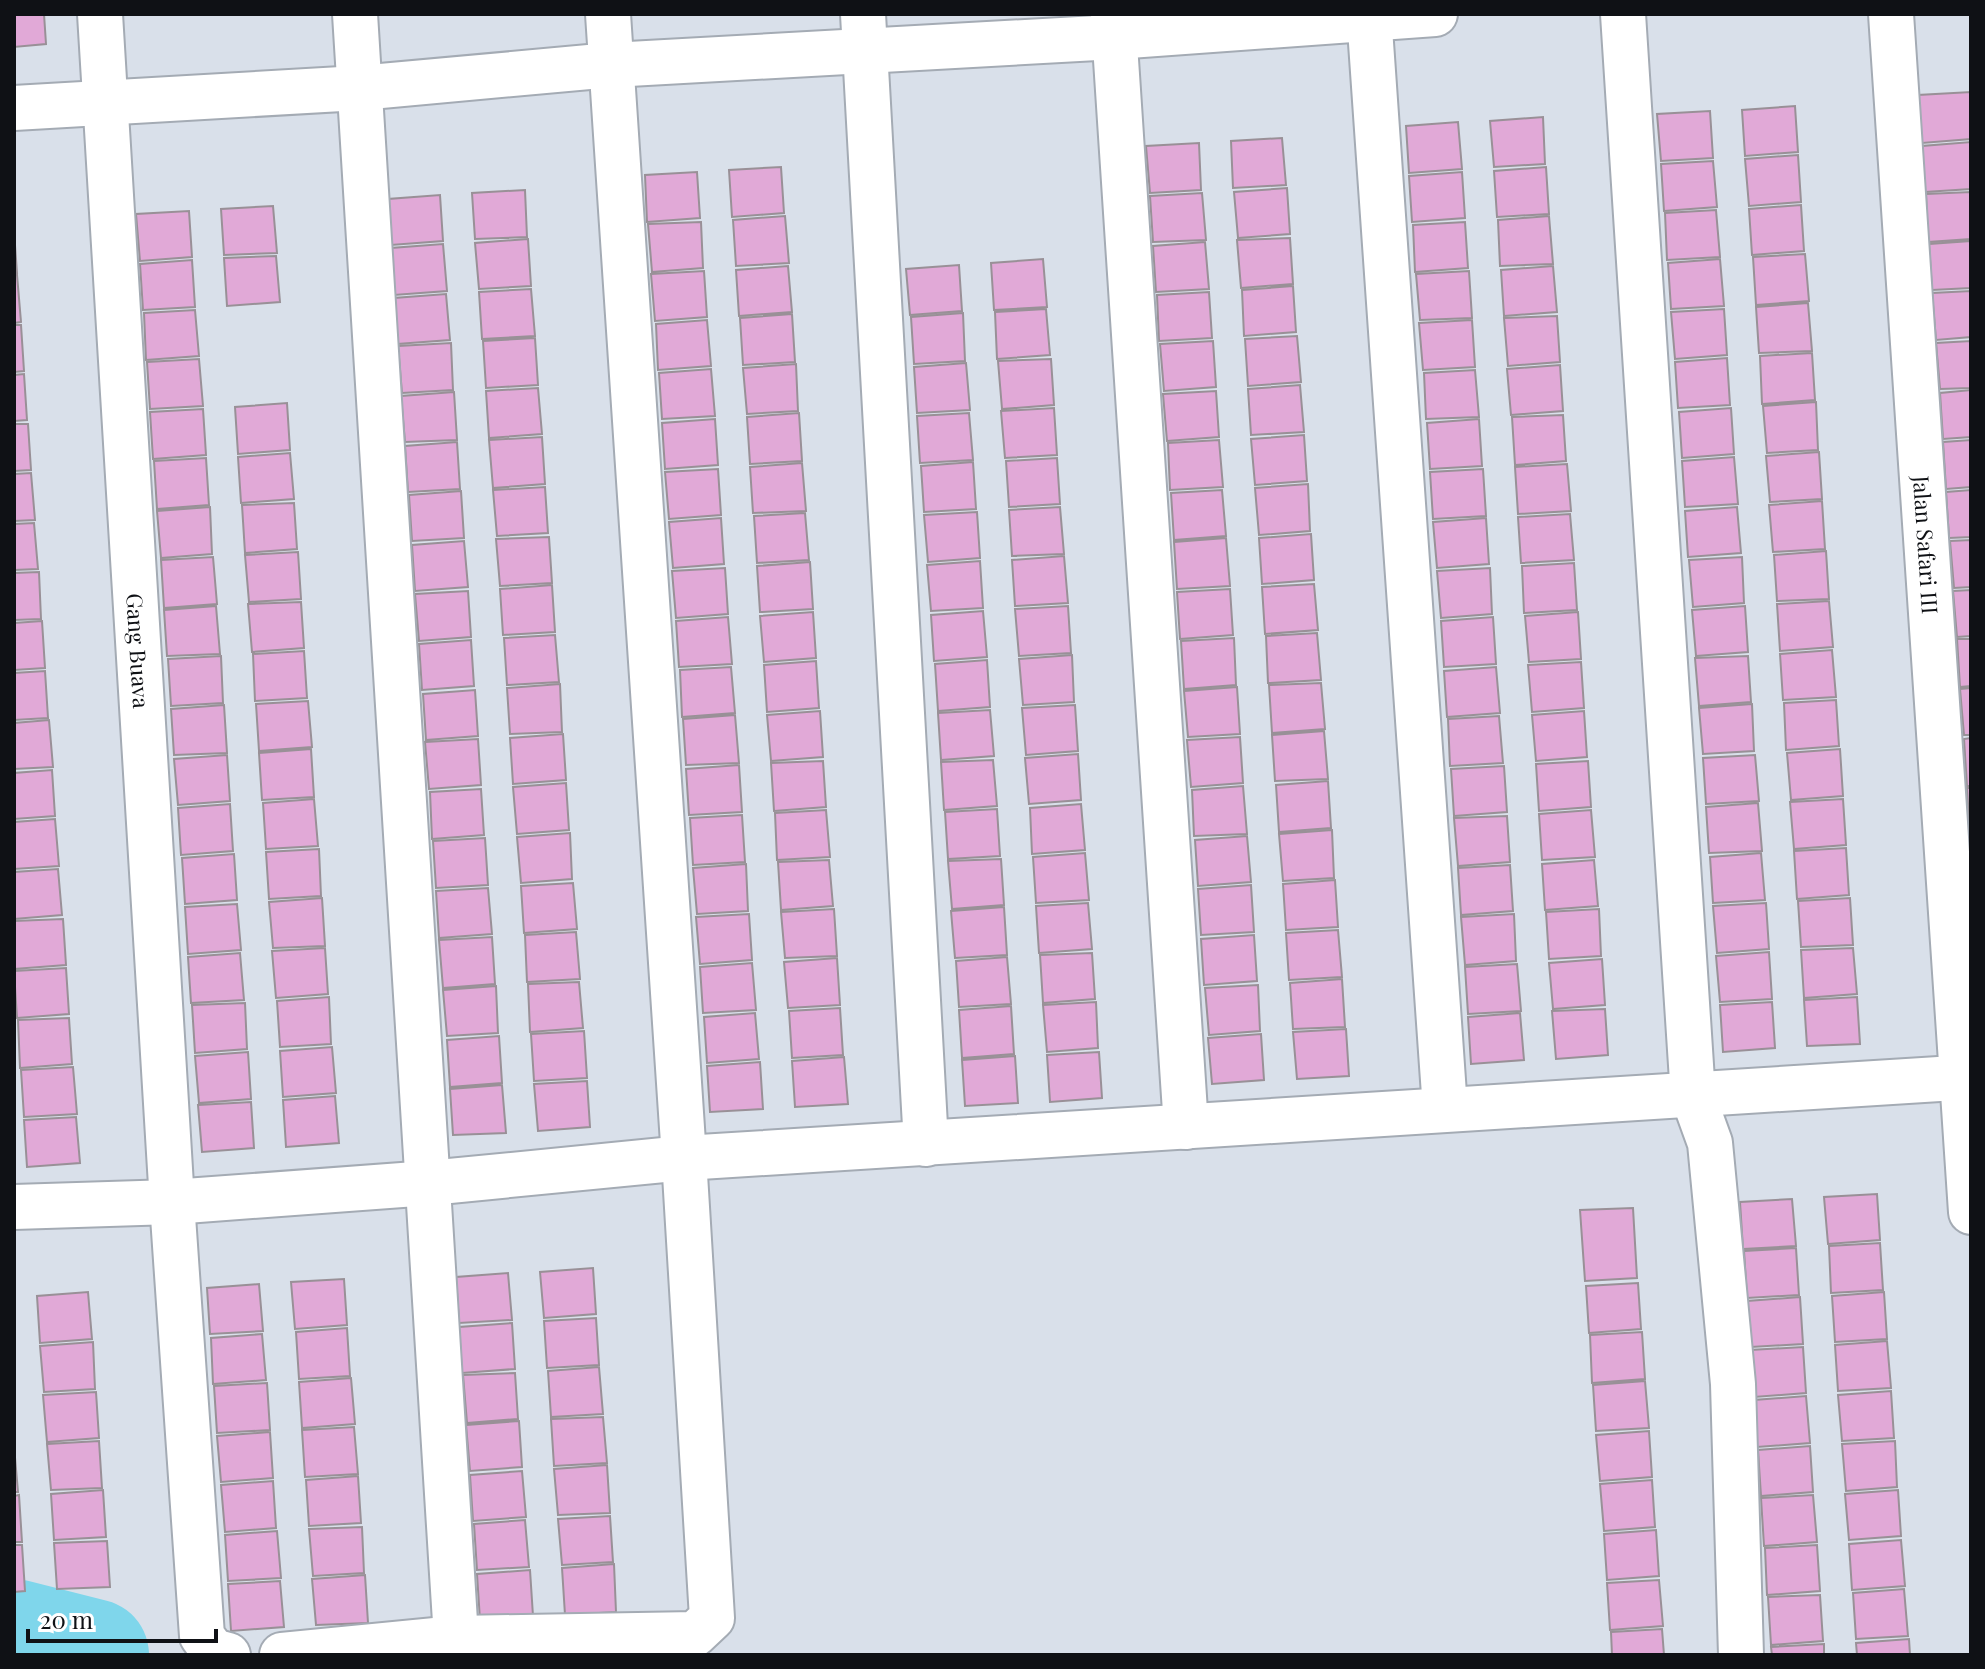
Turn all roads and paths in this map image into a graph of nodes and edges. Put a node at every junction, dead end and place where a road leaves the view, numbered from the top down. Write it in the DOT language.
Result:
graph roads {
  1 [pos="100,14"];
  2 [pos="355,14"];
  3 [pos="608,14"];
  4 [pos="1435,14"];
  5 [pos="1623,14"];
  6 [pos="1891,14"];
  7 [pos="1369,16"];
  8 [pos="1114,25"];
  9 [pos="864,33"];
  10 [pos="611,65"];
  11 [pos="359,88"];
  12 [pos="106,101"];
  13 [pos="14,108"];
  14 [pos="1967,1077"];
  15 [pos="1693,1096"];
  16 [pos="1445,1109"];
  17 [pos="1186,1127"];
  18 [pos="926,1144"];
  19 [pos="684,1158"];
  20 [pos="429,1183"];
  21 [pos="172,1202"];
  22 [pos="14,1207"];
  23 [pos="1971,1212"];
  24 [pos="456,1638"];
  25 [pos="228,1655"];
  26 [pos="282,1655"];
  27 [pos="1741,1655"];
  1 -- 12 [label="street, Gang Buava"];
  2 -- 11 [label="street"];
  3 -- 10 [label="street"];
  4 -- 7 [label="street"];
  5 -- 15 [label="street"];
  6 -- 14 [label="street, Jalan Safari III"];
  7 -- 8 [label="street"];
  7 -- 16 [label="street"];
  8 -- 9 [label="street"];
  8 -- 17 [label="street"];
  9 -- 10 [label="street"];
  9 -- 18 [label="street"];
  10 -- 11 [label="street"];
  10 -- 19 [label="street"];
  11 -- 12 [label="street"];
  11 -- 20 [label="street"];
  12 -- 13 [label="street"];
  12 -- 21 [label="street, Gang Buava"];
  14 -- 15 [label="street"];
  14 -- 23 [label="street, Jalan Safari III"];
  15 -- 16 [label="street"];
  15 -- 27 [label="street"];
  16 -- 17 [label="street"];
  17 -- 18 [label="street"];
  18 -- 19 [label="street"];
  19 -- 20 [label="street"];
  19 -- 24 [label="street"];
  20 -- 21 [label="street"];
  20 -- 24 [label="street"];
  21 -- 22 [label="street"];
  21 -- 25 [label="street, Gang Buava"];
  24 -- 26 [label="street"];
}
